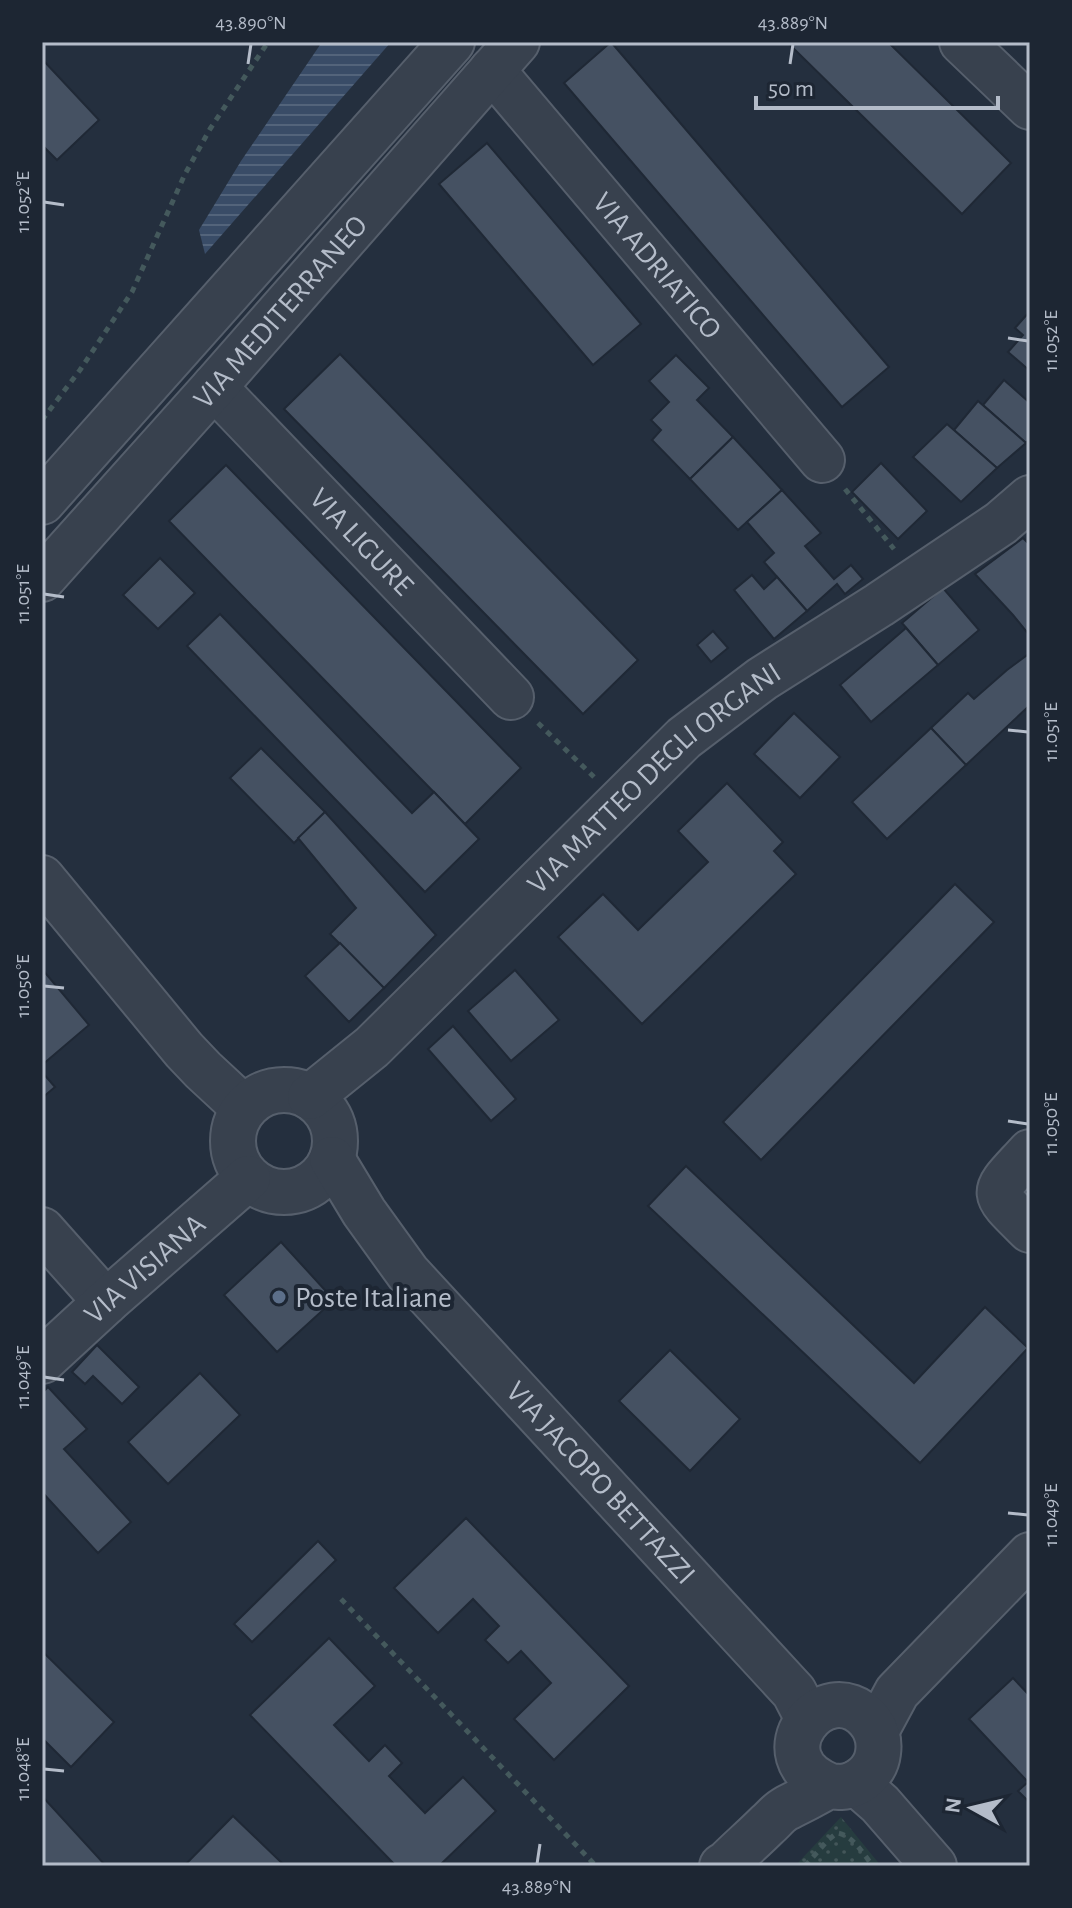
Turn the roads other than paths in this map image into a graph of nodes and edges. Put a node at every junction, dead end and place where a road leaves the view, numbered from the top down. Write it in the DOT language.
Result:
graph roads {
  1 [pos="452,42"];
  2 [pos="962,42"];
  3 [pos="504,56"];
  4 [pos="1030,107"];
  5 [pos="214,387"];
  6 [pos="822,460"];
  7 [pos="1030,498"];
  8 [pos="42,502"];
  9 [pos="42,579"];
  10 [pos="511,697"];
  11 [pos="42,878"];
  12 [pos="310,1097"];
  13 [pos="244,1108"];
  14 [pos="1030,1152"];
  15 [pos="320,1173"];
  16 [pos="248,1178"];
  17 [pos="42,1230"];
  18 [pos="1030,1230"];
  19 [pos="106,1302"];
  20 [pos="42,1361"];
  21 [pos="1030,1555"];
  22 [pos="839,1746"];
  23 [pos="722,1866"];
  24 [pos="934,1866"];
  1 -- 8 [label="street, VIA MEDITERRANEO"];
  2 -- 4 [label="street"];
  3 -- 5 [label="street, VIA MEDITERRANEO"];
  3 -- 6 [label="street, VIA ADRIATICO"];
  5 -- 9 [label="street, VIA MEDITERRANEO"];
  5 -- 10 [label="street, VIA LIGURE"];
  7 -- 12 [label="street, VIA MATTEO DEGLI ORGANI"];
  11 -- 13 [label="street"];
  12 -- 13 [label="street"];
  12 -- 15 [label="street"];
  13 -- 16 [label="street"];
  14 -- 18 [label="street"];
  15 -- 16 [label="street"];
  15 -- 22 [label="street, VIA JACOPO BETTAZZI"];
  16 -- 19 [label="street, VIA VISIANA"];
  17 -- 19 [label="street"];
  19 -- 20 [label="street, VIA VISIANA"];
  21 -- 22 [label="street"];
  22 -- 23 [label="street"];
  22 -- 24 [label="street, VIA JACOPO BETTAZZI"];
}
